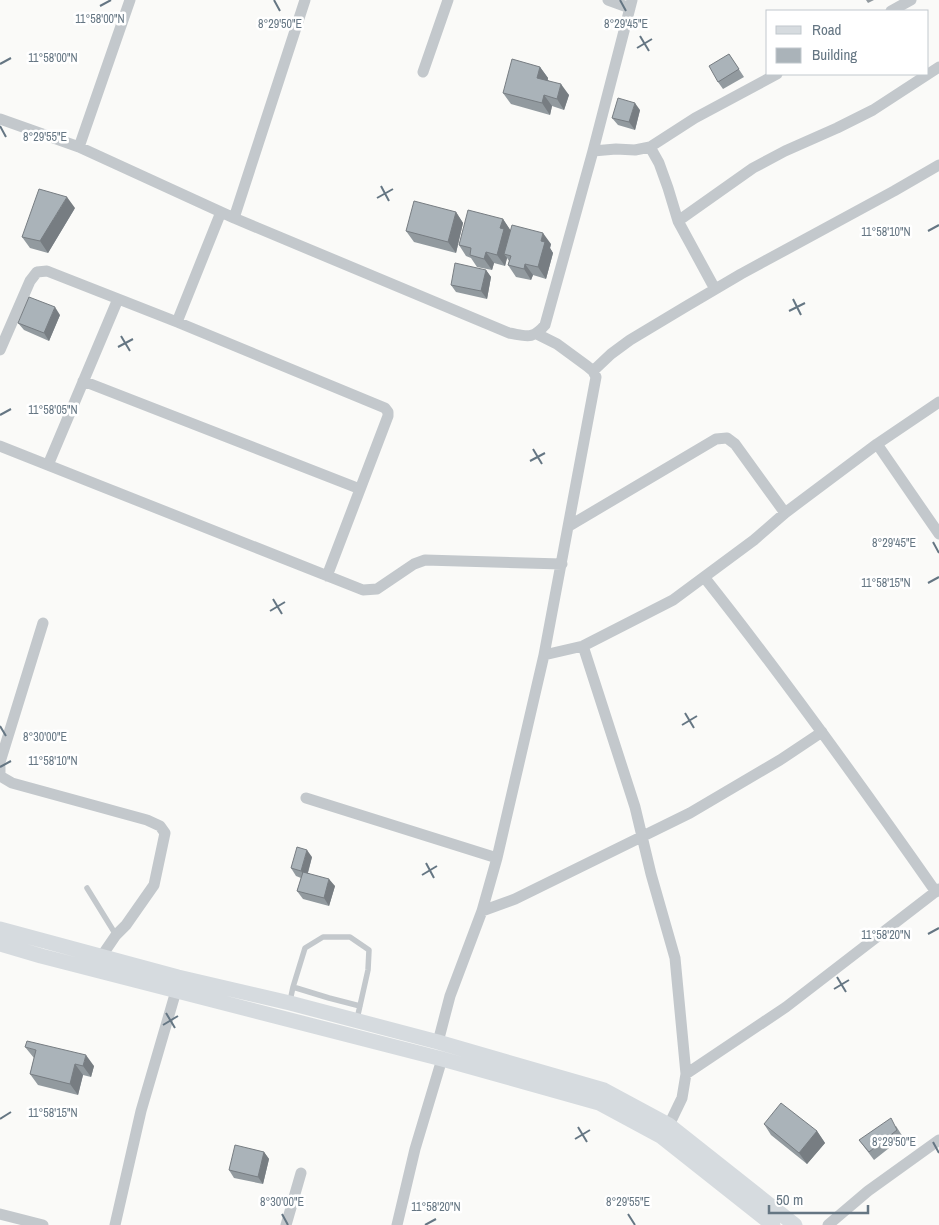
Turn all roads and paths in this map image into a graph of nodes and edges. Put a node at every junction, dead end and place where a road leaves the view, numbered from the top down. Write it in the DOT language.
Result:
graph roads {
  1 [pos="130,0"];
  2 [pos="305,0"];
  3 [pos="448,0"];
  4 [pos="608,0"];
  5 [pos="911,0"];
  6 [pos="631,4"];
  7 [pos="894,10"];
  8 [pos="423,72"];
  9 [pos="776,75"];
  10 [pos="927,75"];
  11 [pos="0,119"];
  12 [pos="79,147"];
  13 [pos="650,147"];
  14 [pos="593,151"];
  15 [pos="939,165"];
  16 [pos="222,212"];
  17 [pos="234,218"];
  18 [pos="678,222"];
  19 [pos="715,289"];
  20 [pos="118,299"];
  21 [pos="177,322"];
  22 [pos="537,334"];
  23 [pos="0,350"];
  24 [pos="593,371"];
  25 [pos="83,381"];
  26 [pos="939,402"];
  27 [pos="877,444"];
  28 [pos="0,446"];
  29 [pos="48,465"];
  30 [pos="360,489"];
  31 [pos="785,513"];
  32 [pos="569,526"];
  33 [pos="939,534"];
  34 [pos="562,564"];
  35 [pos="327,576"];
  36 [pos="704,577"];
  37 [pos="43,623"];
  38 [pos="583,646"];
  39 [pos="544,655"];
  40 [pos="822,732"];
  41 [pos="0,762"];
  42 [pos="0,767"];
  43 [pos="306,798"];
  44 [pos="642,836"];
  45 [pos="496,858"];
  46 [pos="87,888"];
  47 [pos="937,891"];
  48 [pos="482,911"];
  49 [pos="0,929"];
  50 [pos="116,935"];
  51 [pos="0,944"];
  52 [pos="42,949"];
  53 [pos="101,957"];
  54 [pos="293,986"];
  55 [pos="176,991"];
  56 [pos="290,1003"];
  57 [pos="328,1005"];
  58 [pos="358,1013"];
  59 [pos="320,1028"];
  60 [pos="438,1042"];
  61 [pos="442,1059"];
  62 [pos="686,1074"];
  63 [pos="666,1131"];
  64 [pos="939,1140"];
  65 [pos="301,1173"];
  66 [pos="0,1214"];
  67 [pos="43,1225"];
  68 [pos="115,1225"];
  69 [pos="286,1225"];
  70 [pos="396,1225"];
  71 [pos="773,1225"];
  72 [pos="795,1225"];
  73 [pos="828,1225"];
  1 -- 12 [label="street"];
  2 -- 17 [label="street"];
  3 -- 8 [label="street"];
  4 -- 6 [label="street"];
  5 -- 7 [label="street"];
  6 -- 14 [label="street"];
  9 -- 13 [label="street"];
  10 -- 18 [label="street"];
  11 -- 12 [label="street"];
  12 -- 16 [label="street"];
  13 -- 14 [label="street"];
  13 -- 18 [label="street"];
  14 -- 22 [label="street"];
  15 -- 19 [label="street"];
  16 -- 17 [label="street"];
  16 -- 21 [label="street"];
  17 -- 22 [label="street"];
  18 -- 19 [label="street"];
  19 -- 24 [label="street"];
  20 -- 21 [label="street"];
  20 -- 23 [label="street"];
  20 -- 25 [label="street"];
  21 -- 30 [label="street"];
  22 -- 24 [label="street"];
  24 -- 32 [label="street"];
  25 -- 29 [label="street"];
  25 -- 30 [label="street"];
  26 -- 27 [label="street"];
  27 -- 31 [label="street"];
  27 -- 33 [label="street"];
  28 -- 29 [label="street"];
  29 -- 35 [label="street"];
  30 -- 35 [label="street"];
  31 -- 32 [label="street"];
  31 -- 36 [label="street"];
  32 -- 34 [label="street"];
  34 -- 35 [label="street"];
  34 -- 39 [label="street"];
  36 -- 38 [label="street"];
  36 -- 40 [label="street"];
  37 -- 41 [label="street"];
  38 -- 39 [label="street"];
  38 -- 44 [label="street"];
  39 -- 45 [label="street"];
  40 -- 44 [label="street"];
  40 -- 47 [label="street"];
  42 -- 50 [label="street"];
  43 -- 45 [label="street"];
  44 -- 48 [label="street"];
  44 -- 62 [label="street"];
  45 -- 48 [label="street"];
  46 -- 50 [label="lane"];
  47 -- 62 [label="street"];
  48 -- 60 [label="street"];
  49 -- 52 [label="main road"];
  50 -- 53 [label="street"];
  51 -- 52 [label="main road"];
  52 -- 53 [label="main road"];
  52 -- 55 [label="main road"];
  53 -- 56 [label="main road"];
  54 -- 56 [label="lane"];
  54 -- 57 [label="lane"];
  54 -- 58 [label="lane"];
  55 -- 59 [label="main road"];
  55 -- 68 [label="street"];
  56 -- 57 [label="main road"];
  57 -- 58 [label="main road"];
  57 -- 59 [label="lane"];
  58 -- 60 [label="main road"];
  59 -- 61 [label="main road"];
  60 -- 63 [label="main road"];
  61 -- 63 [label="main road"];
  61 -- 70 [label="street"];
  62 -- 63 [label="street"];
  63 -- 71 [label="main road"];
  63 -- 72 [label="main road"];
  64 -- 73 [label="street"];
  65 -- 69 [label="street"];
  66 -- 67 [label="street"];
}
